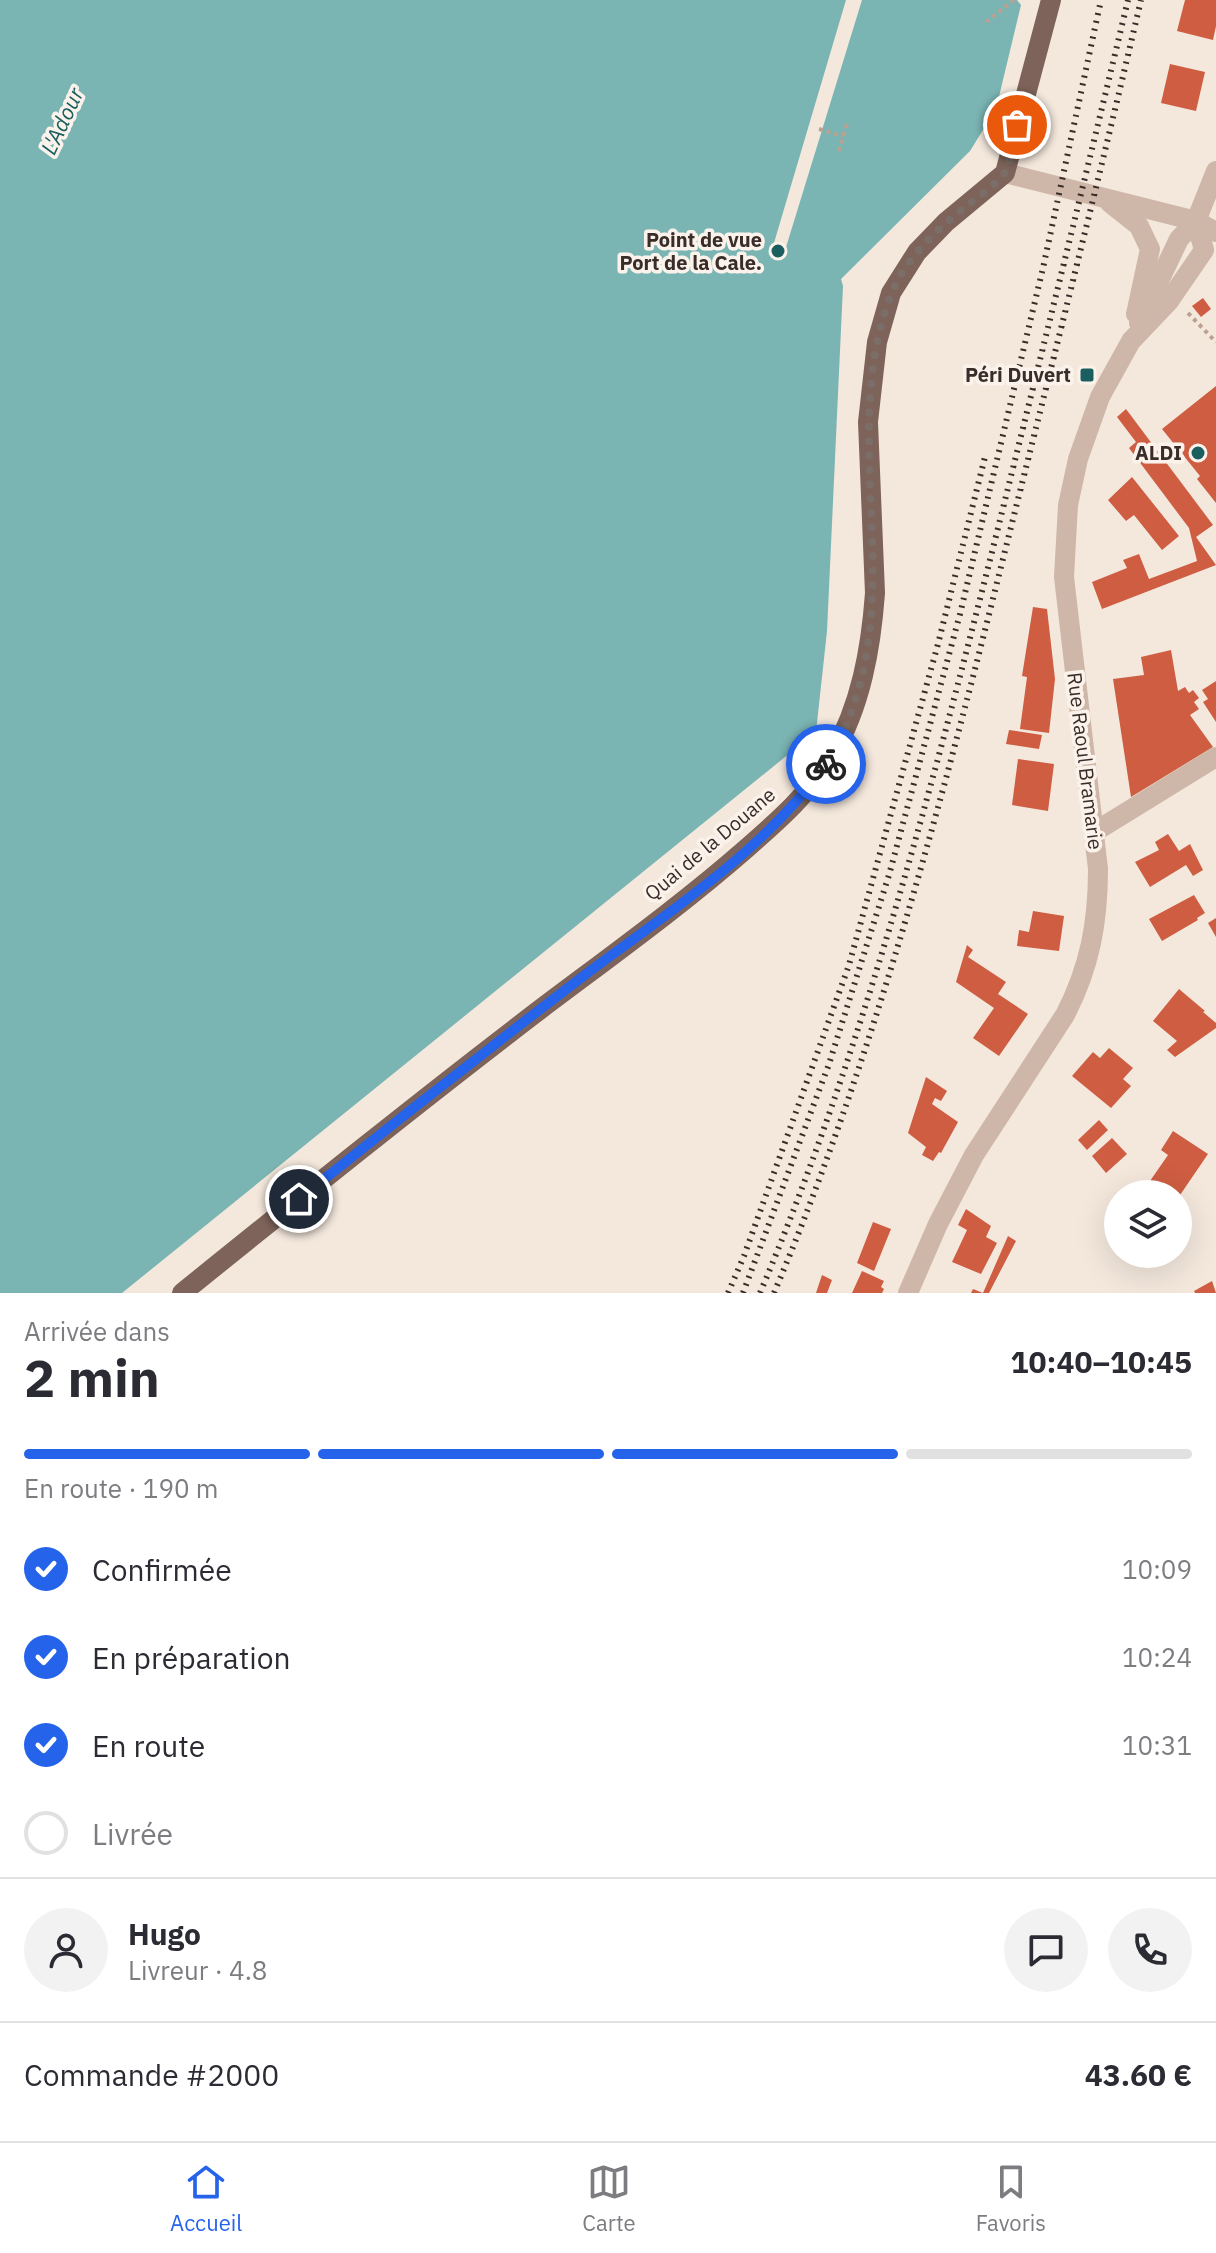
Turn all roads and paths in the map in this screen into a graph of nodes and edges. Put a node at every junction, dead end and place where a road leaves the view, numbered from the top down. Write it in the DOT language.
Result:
graph roads {
  1 [pos="1014,0"];
  2 [pos="1051,0"];
  3 [pos="986,22"];
  4 [pos="847,124"];
  5 [pos="819,129"];
  6 [pos="843,136"];
  7 [pos="839,151"];
  8 [pos="1216,171"];
  9 [pos="1005,173"];
  10 [pos="1104,198"];
  11 [pos="1196,221"];
  12 [pos="1216,232"];
  13 [pos="1131,341"];
  14 [pos="1216,757"];
  15 [pos="1096,831"];
  16 [pos="182,1293"];
  17 [pos="908,1293"];
  1 -- 3 [label="path"];
  2 -- 9 [label="main road"];
  4 -- 6 [label="path"];
  5 -- 6 [label="path"];
  6 -- 7 [label="path"];
  8 -- 11 [label="street"];
  9 -- 10 [label="street"];
  9 -- 16 [label="main road, Quai de la Douane"];
  10 -- 11 [label="street"];
  10 -- 13 [label="street"];
  11 -- 12 [label="street"];
  11 -- 13 [label="street, Rue Raoul Bramarie"];
  13 -- 15 [label="street, Rue Raoul Bramarie"];
  14 -- 15 [label="street"];
  15 -- 17 [label="street, Rue Raoul Bramarie"];
}
